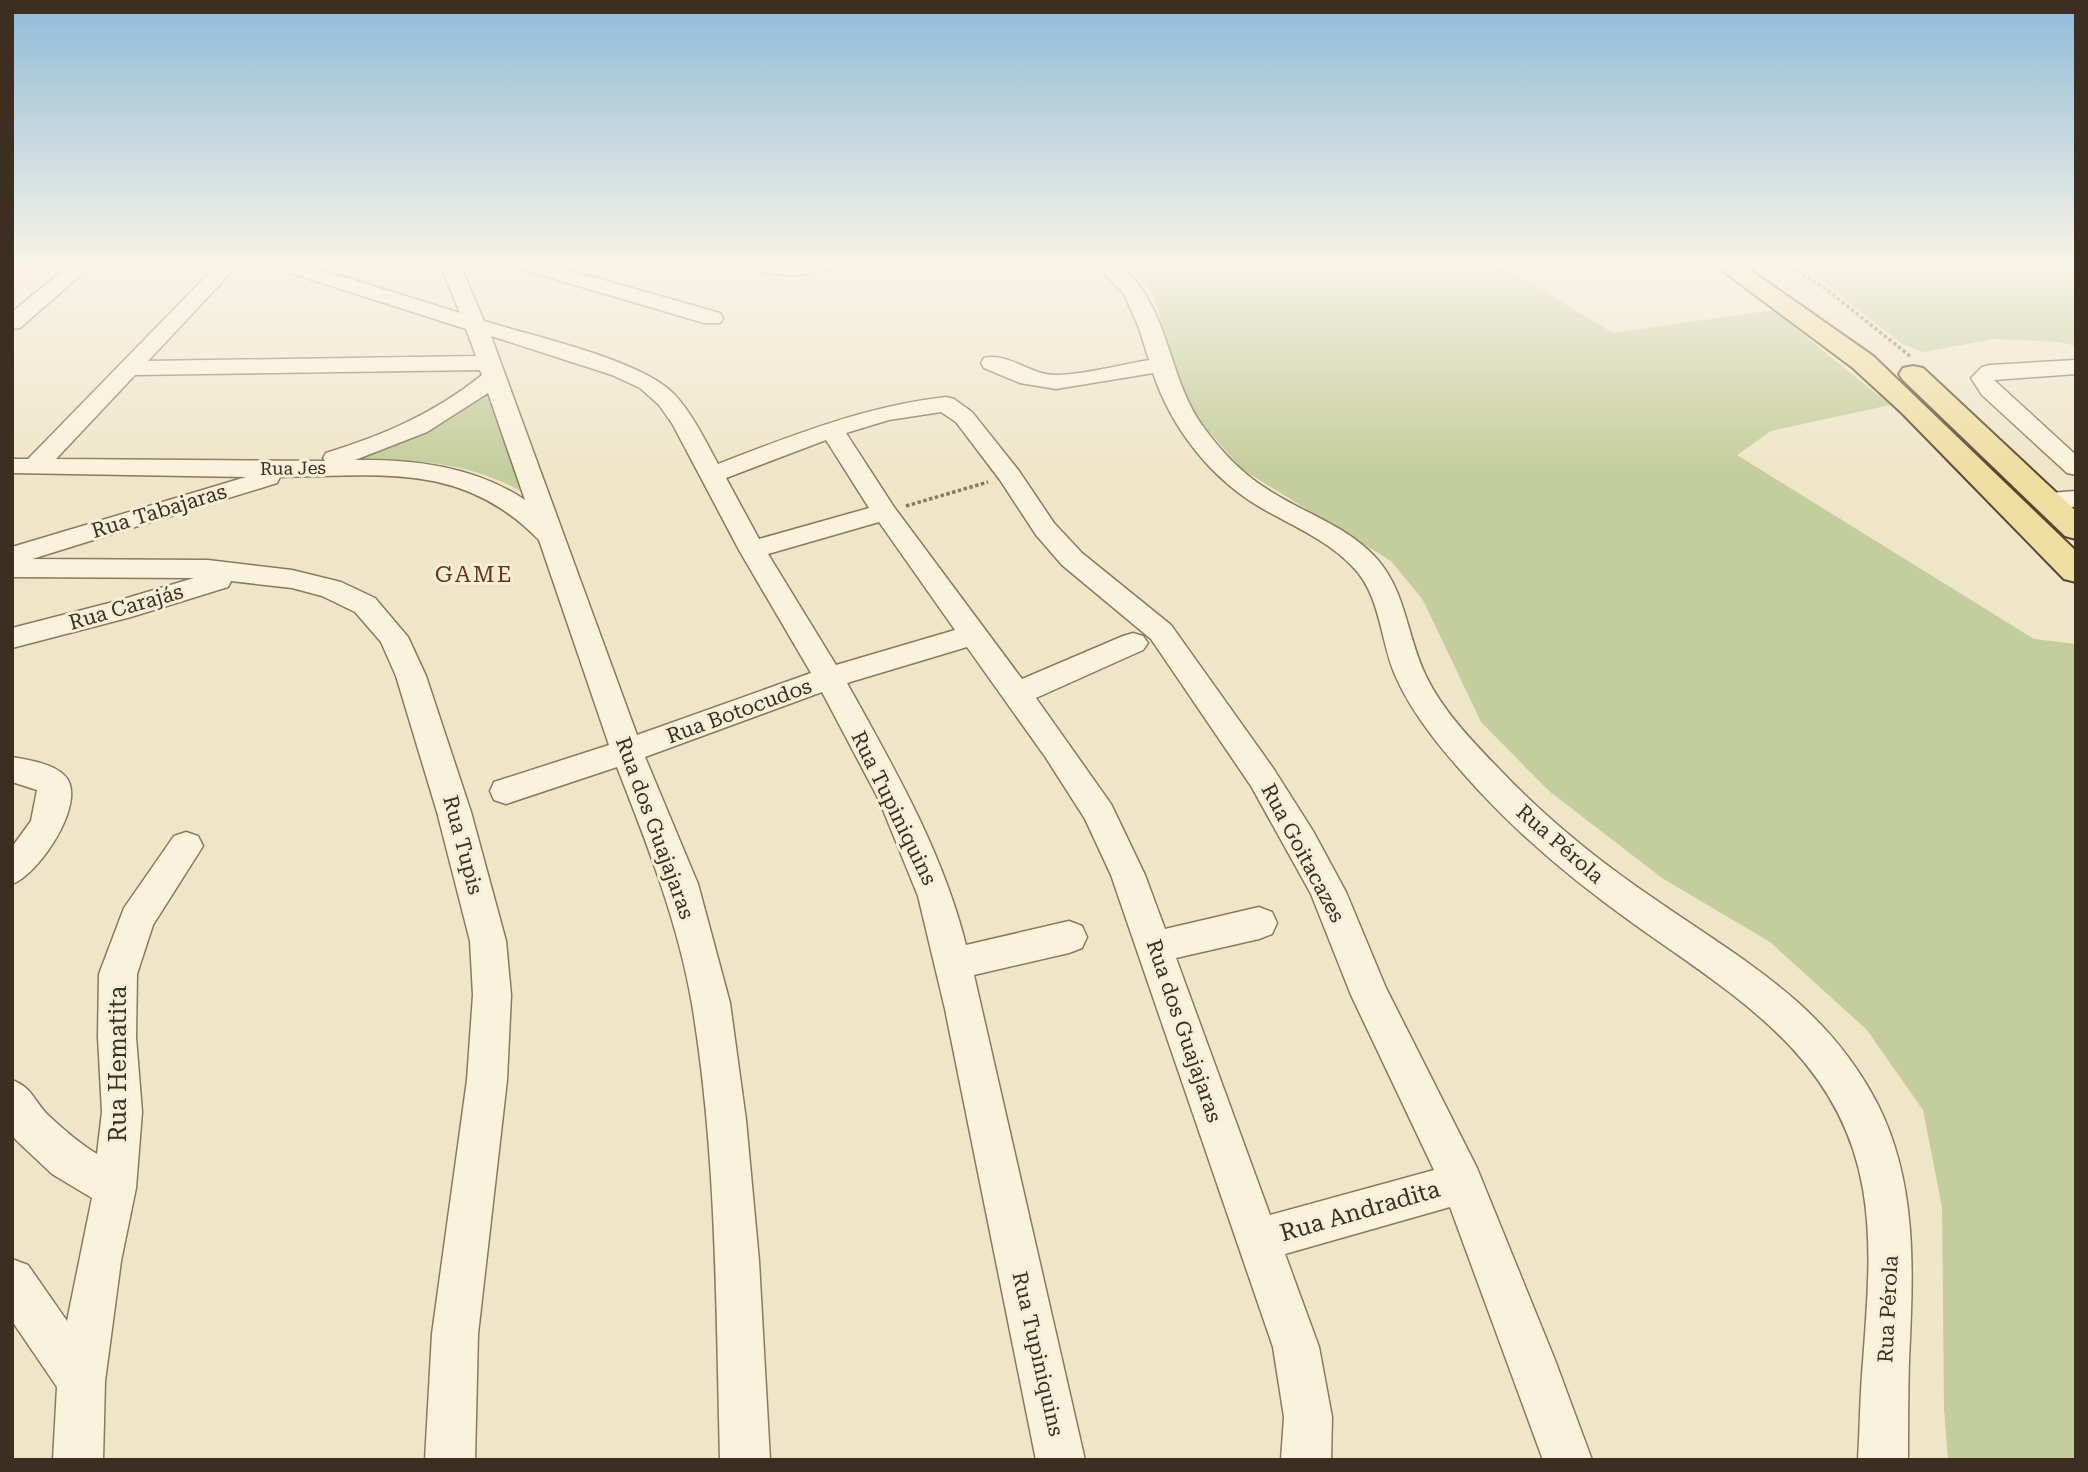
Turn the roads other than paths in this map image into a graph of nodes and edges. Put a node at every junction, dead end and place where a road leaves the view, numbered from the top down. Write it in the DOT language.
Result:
graph roads {
  1 [pos="163,334"];
  2 [pos="479,334"];
  3 [pos="502,334"];
  4 [pos="1151,334"];
  5 [pos="1825,334"];
  6 [pos="1864,334"];
  7 [pos="992,363"];
  8 [pos="1161,365"];
  9 [pos="2076,367"];
  10 [pos="130,368"];
  11 [pos="491,370"];
  12 [pos="832,430"];
  13 [pos="24,466"];
  14 [pos="2076,468"];
  15 [pos="297,469"];
  16 [pos="712,475"];
  17 [pos="2076,499"];
  18 [pos="2003,500"];
  19 [pos="2044,500"];
  20 [pos="885,512"];
  21 [pos="2076,529"];
  22 [pos="553,540"];
  23 [pos="752,550"];
  24 [pos="12,556"];
  25 [pos="12,568"];
  26 [pos="2076,571"];
  27 [pos="239,575"];
  28 [pos="973,635"];
  29 [pos="12,638"];
  30 [pos="1133,643"];
  31 [pos="829,678"];
  32 [pos="1018,693"];
  33 [pos="627,751"];
  34 [pos="12,769"];
  35 [pos="506,791"];
  36 [pos="186,846"];
  37 [pos="12,870"];
  38 [pos="1259,923"];
  39 [pos="1069,937"];
  40 [pos="1155,947"];
  41 [pos="953,964"];
  42 [pos="12,1099"];
  43 [pos="1462,1183"];
  44 [pos="115,1188"];
  45 [pos="1258,1240"];
  46 [pos="12,1281"];
  47 [pos="81,1381"];
  48 [pos="78,1460"];
  49 [pos="450,1460"];
  50 [pos="746,1460"];
  51 [pos="1061,1460"];
  52 [pos="1306,1460"];
  53 [pos="1569,1460"];
  54 [pos="1883,1460"];
  1 -- 10 [label="street"];
  2 -- 11 [label="street, Rua dos Guajajaras"];
  3 -- 16 [label="street, Rua Tupiniquins"];
  4 -- 8 [label="street, Rua Pérola"];
  5 -- 18 [label="main road"];
  6 -- 19 [label="main road"];
  7 -- 8 [label="street"];
  8 -- 54 [label="street, Rua Pérola"];
  9 -- 14 [label="street"];
  10 -- 11 [label="street"];
  10 -- 13 [label="street"];
  11 -- 15 [label="street, Rua Tabajaras"];
  11 -- 22 [label="street, Rua dos Guajajaras"];
  12 -- 16 [label="street"];
  12 -- 20 [label="street, Rua dos Guajajaras"];
  12 -- 43 [label="street, Rua Goitacazes"];
  13 -- 15 [label="street, Rua Jes"];
  15 -- 22 [label="street, Rua Jes"];
  15 -- 24 [label="street, Rua Tabajaras"];
  16 -- 23 [label="street, Rua Tupiniquins"];
  17 -- 19 [label="street"];
  18 -- 19 [label="main road"];
  18 -- 26 [label="main road"];
  19 -- 21 [label="main road"];
  20 -- 23 [label="street"];
  20 -- 28 [label="street, Rua dos Guajajaras"];
  22 -- 33 [label="street, Rua dos Guajajaras"];
  23 -- 31 [label="street, Rua Tupiniquins"];
  25 -- 27 [label="street, Rua Tupis"];
  27 -- 29 [label="street, Rua Carajás"];
  27 -- 49 [label="street, Rua Tupis"];
  28 -- 31 [label="street, Rua Botocudos"];
  28 -- 32 [label="street, Rua dos Guajajaras"];
  30 -- 32 [label="street"];
  31 -- 33 [label="street, Rua Botocudos"];
  31 -- 41 [label="street, Rua Tupiniquins"];
  32 -- 40 [label="street, Rua dos Guajajaras"];
  33 -- 35 [label="street, Rua Botocudos"];
  33 -- 50 [label="street, Rua dos Guajajaras"];
  34 -- 37 [label="street"];
  36 -- 44 [label="street, Rua Hematita"];
  38 -- 40 [label="street"];
  39 -- 41 [label="street"];
  40 -- 45 [label="street, Rua dos Guajajaras"];
  41 -- 51 [label="street, Rua Tupiniquins"];
  42 -- 44 [label="street"];
  43 -- 45 [label="street, Rua Andradita"];
  43 -- 53 [label="street, Rua Goitacazes"];
  44 -- 47 [label="street, Rua Hematita"];
  45 -- 52 [label="street, Rua dos Guajajaras"];
  46 -- 47 [label="street"];
  47 -- 48 [label="street, Rua Hematita"];
}
